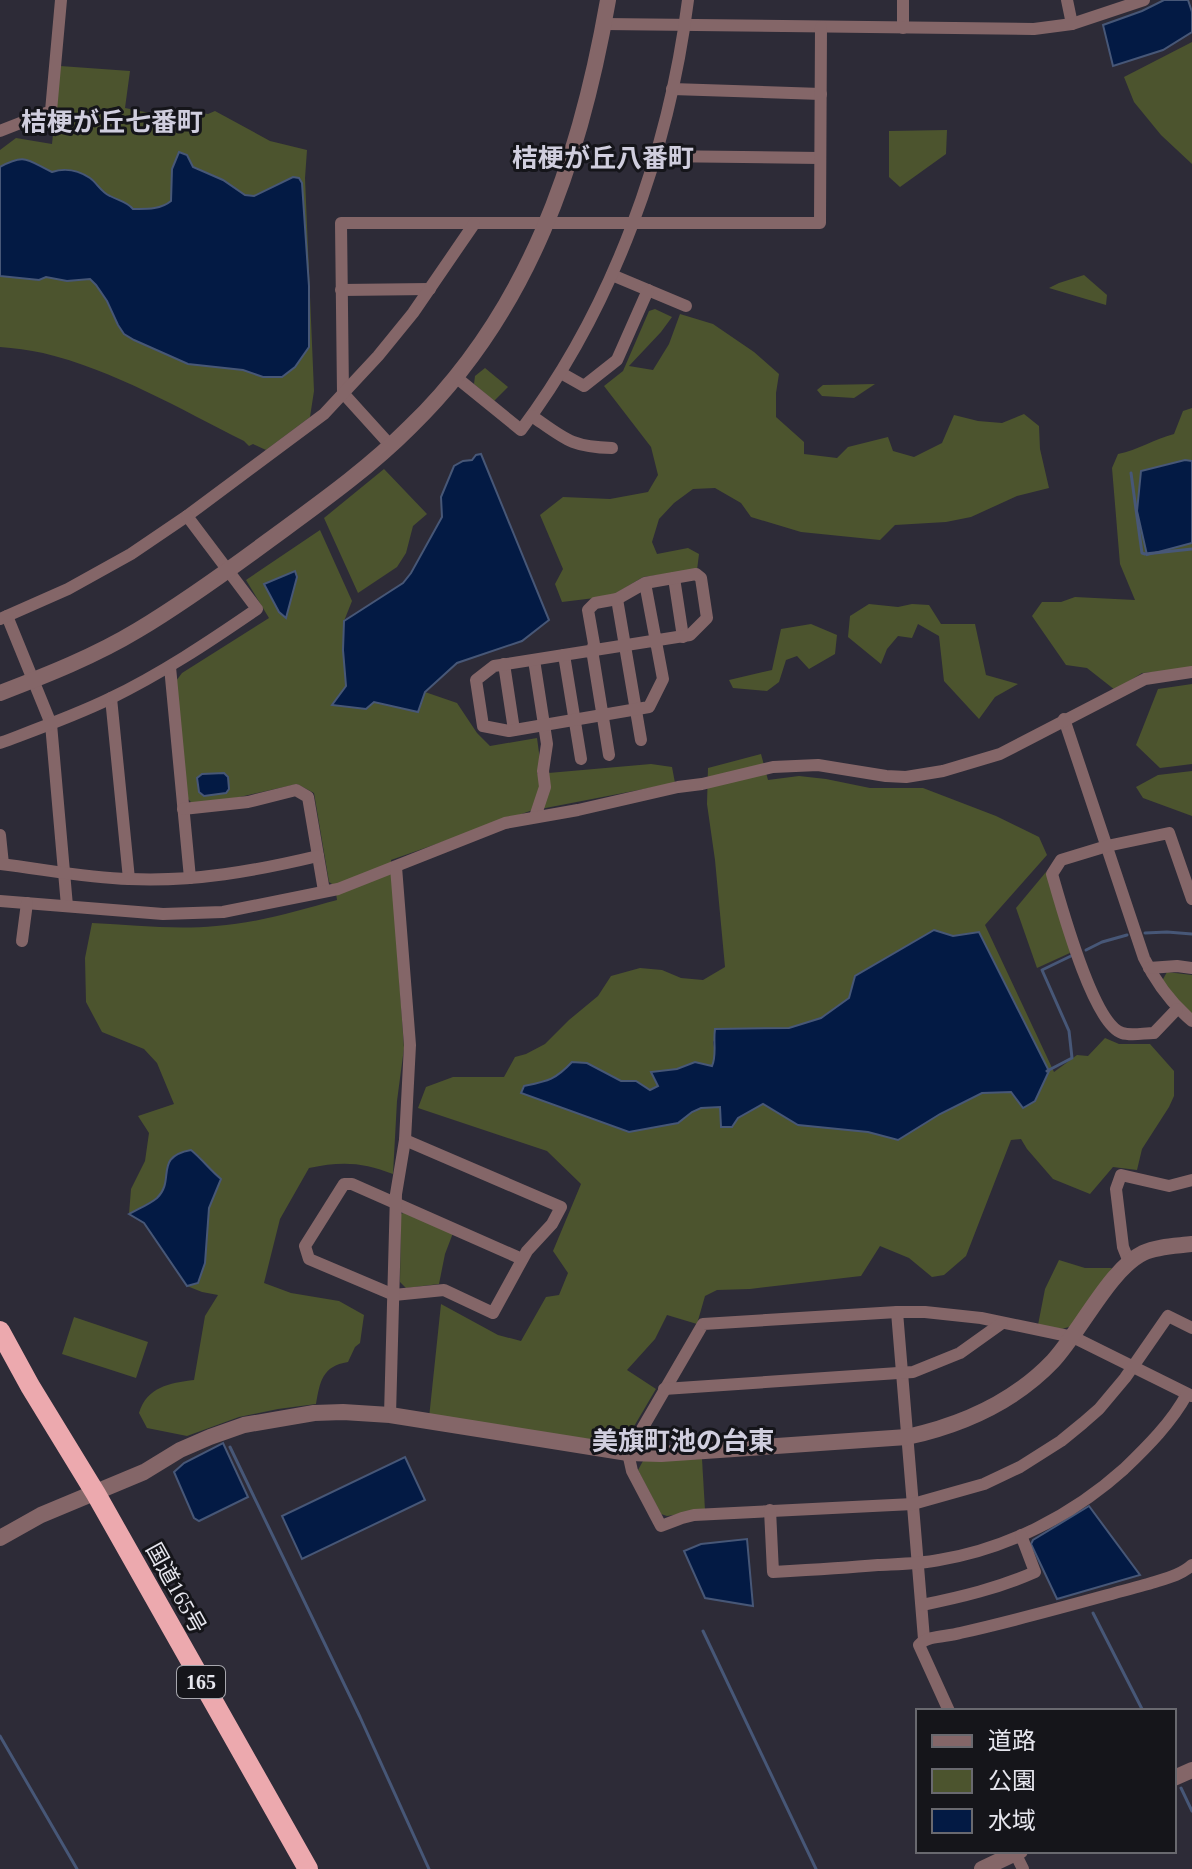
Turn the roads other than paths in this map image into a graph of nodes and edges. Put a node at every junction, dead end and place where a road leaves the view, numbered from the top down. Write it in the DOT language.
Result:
graph roads {
  1 [pos="61,0"];
  2 [pos="608,0"];
  3 [pos="688,0"];
  4 [pos="903,0"];
  5 [pos="1067,0"];
  6 [pos="1144,0"];
  7 [pos="604,24"];
  8 [pos="1072,24"];
  9 [pos="685,25"];
  10 [pos="821,27"];
  11 [pos="903,28"];
  12 [pos="672,89"];
  13 [pos="821,94"];
  14 [pos="0,131"];
  15 [pos="655,156"];
  16 [pos="820,158"];
  17 [pos="548,223"];
  18 [pos="632,223"];
  19 [pos="474,224"];
  20 [pos="612,275"];
  21 [pos="430,289"];
  22 [pos="341,290"];
  23 [pos="648,290"];
  24 [pos="686,306"];
  25 [pos="561,373"];
  26 [pos="457,378"];
  27 [pos="343,393"];
  28 [pos="532,416"];
  29 [pos="391,446"];
  30 [pos="612,448"];
  31 [pos="187,516"];
  32 [pos="228,570"];
  33 [pos="674,578"];
  34 [pos="645,583"];
  35 [pos="617,599"];
  36 [pos="4,617"];
  37 [pos="683,637"];
  38 [pos="655,642"];
  39 [pos="625,646"];
  40 [pos="592,650"];
  41 [pos="564,655"];
  42 [pos="534,660"];
  43 [pos="504,664"];
  44 [pos="170,667"];
  45 [pos="1192,672"];
  46 [pos="34,680"];
  47 [pos="0,693"];
  48 [pos="111,698"];
  49 [pos="635,710"];
  50 [pos="603,716"];
  51 [pos="1064,719"];
  52 [pos="575,720"];
  53 [pos="51,724"];
  54 [pos="544,725"];
  55 [pos="514,730"];
  56 [pos="641,740"];
  57 [pos="0,743"];
  58 [pos="609,755"];
  59 [pos="581,759"];
  60 [pos="183,809"];
  61 [pos="535,817"];
  62 [pos="0,835"];
  63 [pos="1107,846"];
  64 [pos="318,856"];
  65 [pos="1,864"];
  66 [pos="396,867"];
  67 [pos="65,872"];
  68 [pos="190,878"];
  69 [pos="129,879"];
  70 [pos="324,891"];
  71 [pos="1192,899"];
  72 [pos="0,901"];
  73 [pos="27,903"];
  74 [pos="67,906"];
  75 [pos="22,941"];
  76 [pos="1149,968"];
  77 [pos="1192,968"];
  78 [pos="1177,1009"];
  79 [pos="1192,1021"];
  80 [pos="405,1140"];
  81 [pos="1192,1180"];
  82 [pos="396,1203"];
  83 [pos="1192,1244"];
  84 [pos="522,1259"];
  85 [pos="1129,1262"];
  86 [pos="394,1295"];
  87 [pos="897,1312"];
  88 [pos="1002,1323"];
  89 [pos="1192,1328"];
  90 [pos="0,1331"];
  91 [pos="1073,1337"];
  92 [pos="1134,1366"];
  93 [pos="901,1374"];
  94 [pos="664,1389"];
  95 [pos="1189,1395"];
  96 [pos="390,1415"];
  97 [pos="907,1437"];
  98 [pos="628,1453"];
  99 [pos="96,1494"];
  100 [pos="913,1504"];
  101 [pos="770,1510"];
  102 [pos="1021,1535"];
  103 [pos="0,1538"];
  104 [pos="918,1563"];
  105 [pos="1192,1565"];
  106 [pos="922,1605"];
  107 [pos="924,1639"];
  108 [pos="948,1709"];
  109 [pos="1014,1853"];
  110 [pos="308,1869"];
  111 [pos="982,1869"];
  1 -- 14 [label="street"];
  2 -- 7 [label="street"];
  3 -- 9 [label="street"];
  4 -- 11 [label="street"];
  5 -- 8 [label="street"];
  6 -- 8 [label="street"];
  7 -- 9 [label="street"];
  7 -- 17 [label="street"];
  8 -- 11 [label="street"];
  9 -- 10 [label="street"];
  9 -- 12 [label="street"];
  10 -- 11 [label="street"];
  10 -- 13 [label="street"];
  12 -- 13 [label="street"];
  12 -- 15 [label="street"];
  13 -- 16 [label="street"];
  15 -- 16 [label="street"];
  15 -- 18 [label="street"];
  16 -- 18 [label="street"];
  17 -- 18 [label="street"];
  17 -- 19 [label="street"];
  17 -- 26 [label="street"];
  18 -- 20 [label="street"];
  19 -- 21 [label="street"];
  19 -- 22 [label="street"];
  20 -- 23 [label="street"];
  20 -- 25 [label="street"];
  21 -- 22 [label="street"];
  21 -- 27 [label="street"];
  22 -- 27 [label="street"];
  23 -- 24 [label="street"];
  23 -- 25 [label="street"];
  25 -- 28 [label="street"];
  26 -- 28 [label="street"];
  26 -- 29 [label="street"];
  27 -- 29 [label="street"];
  27 -- 31 [label="street"];
  28 -- 30 [label="street"];
  29 -- 32 [label="street"];
  31 -- 32 [label="street"];
  31 -- 36 [label="street"];
  32 -- 44 [label="street"];
  32 -- 46 [label="street"];
  33 -- 34 [label="street"];
  33 -- 37 [label="street"];
  33 -- 37 [label="street"];
  34 -- 35 [label="street"];
  34 -- 38 [label="street"];
  35 -- 39 [label="street"];
  35 -- 40 [label="street"];
  36 -- 46 [label="street"];
  37 -- 38 [label="street"];
  38 -- 39 [label="street"];
  38 -- 49 [label="street"];
  39 -- 40 [label="street"];
  39 -- 49 [label="street"];
  40 -- 41 [label="street"];
  40 -- 50 [label="street"];
  41 -- 42 [label="street"];
  41 -- 52 [label="street"];
  42 -- 43 [label="street"];
  42 -- 54 [label="street"];
  43 -- 55 [label="street"];
  43 -- 55 [label="street"];
  44 -- 48 [label="street"];
  44 -- 60 [label="street"];
  45 -- 51 [label="street"];
  46 -- 47 [label="street"];
  46 -- 53 [label="street"];
  48 -- 53 [label="street"];
  48 -- 69 [label="street"];
  49 -- 50 [label="street"];
  49 -- 56 [label="street"];
  50 -- 52 [label="street"];
  50 -- 58 [label="street"];
  51 -- 61 [label="street"];
  51 -- 63 [label="street"];
  52 -- 54 [label="street"];
  52 -- 59 [label="street"];
  53 -- 57 [label="street"];
  53 -- 67 [label="street"];
  54 -- 55 [label="street"];
  54 -- 61 [label="street"];
  60 -- 64 [label="street"];
  60 -- 68 [label="street"];
  61 -- 66 [label="street"];
  62 -- 65 [label="street"];
  63 -- 71 [label="street"];
  63 -- 76 [label="street"];
  63 -- 78 [label="street"];
  64 -- 68 [label="street"];
  64 -- 70 [label="street"];
  65 -- 67 [label="street"];
  66 -- 70 [label="street"];
  66 -- 80 [label="street"];
  67 -- 69 [label="street"];
  67 -- 74 [label="street"];
  68 -- 69 [label="street"];
  70 -- 74 [label="street"];
  72 -- 73 [label="street"];
  73 -- 74 [label="street"];
  73 -- 75 [label="street"];
  76 -- 77 [label="street"];
  76 -- 78 [label="street"];
  78 -- 79 [label="street"];
  80 -- 82 [label="street"];
  80 -- 84 [label="street"];
  81 -- 85 [label="street"];
  82 -- 84 [label="street"];
  82 -- 86 [label="street"];
  82 -- 86 [label="street"];
  83 -- 85 [label="street"];
  84 -- 86 [label="street"];
  85 -- 91 [label="street"];
  86 -- 96 [label="street"];
  87 -- 88 [label="street"];
  87 -- 93 [label="street"];
  87 -- 94 [label="street"];
  88 -- 91 [label="street"];
  88 -- 93 [label="street"];
  89 -- 92 [label="street"];
  90 -- 99 [label="highway, 国道165号 / 165"];
  91 -- 92 [label="street"];
  91 -- 97 [label="street"];
  92 -- 95 [label="street"];
  92 -- 100 [label="street"];
  93 -- 94 [label="street"];
  93 -- 97 [label="street"];
  94 -- 98 [label="street"];
  95 -- 102 [label="street"];
  96 -- 98 [label="street"];
  96 -- 99 [label="street"];
  97 -- 98 [label="street"];
  97 -- 100 [label="street"];
  98 -- 101 [label="street"];
  99 -- 103 [label="street"];
  99 -- 110 [label="highway, 国道165号 / 165"];
  100 -- 101 [label="street"];
  100 -- 104 [label="street"];
  101 -- 104 [label="street"];
  102 -- 104 [label="street"];
  102 -- 106 [label="street"];
  104 -- 106 [label="street"];
  105 -- 107 [label="street"];
  106 -- 107 [label="street"];
  107 -- 108 [label="street"];
  109 -- 111 [label="street"];
}
